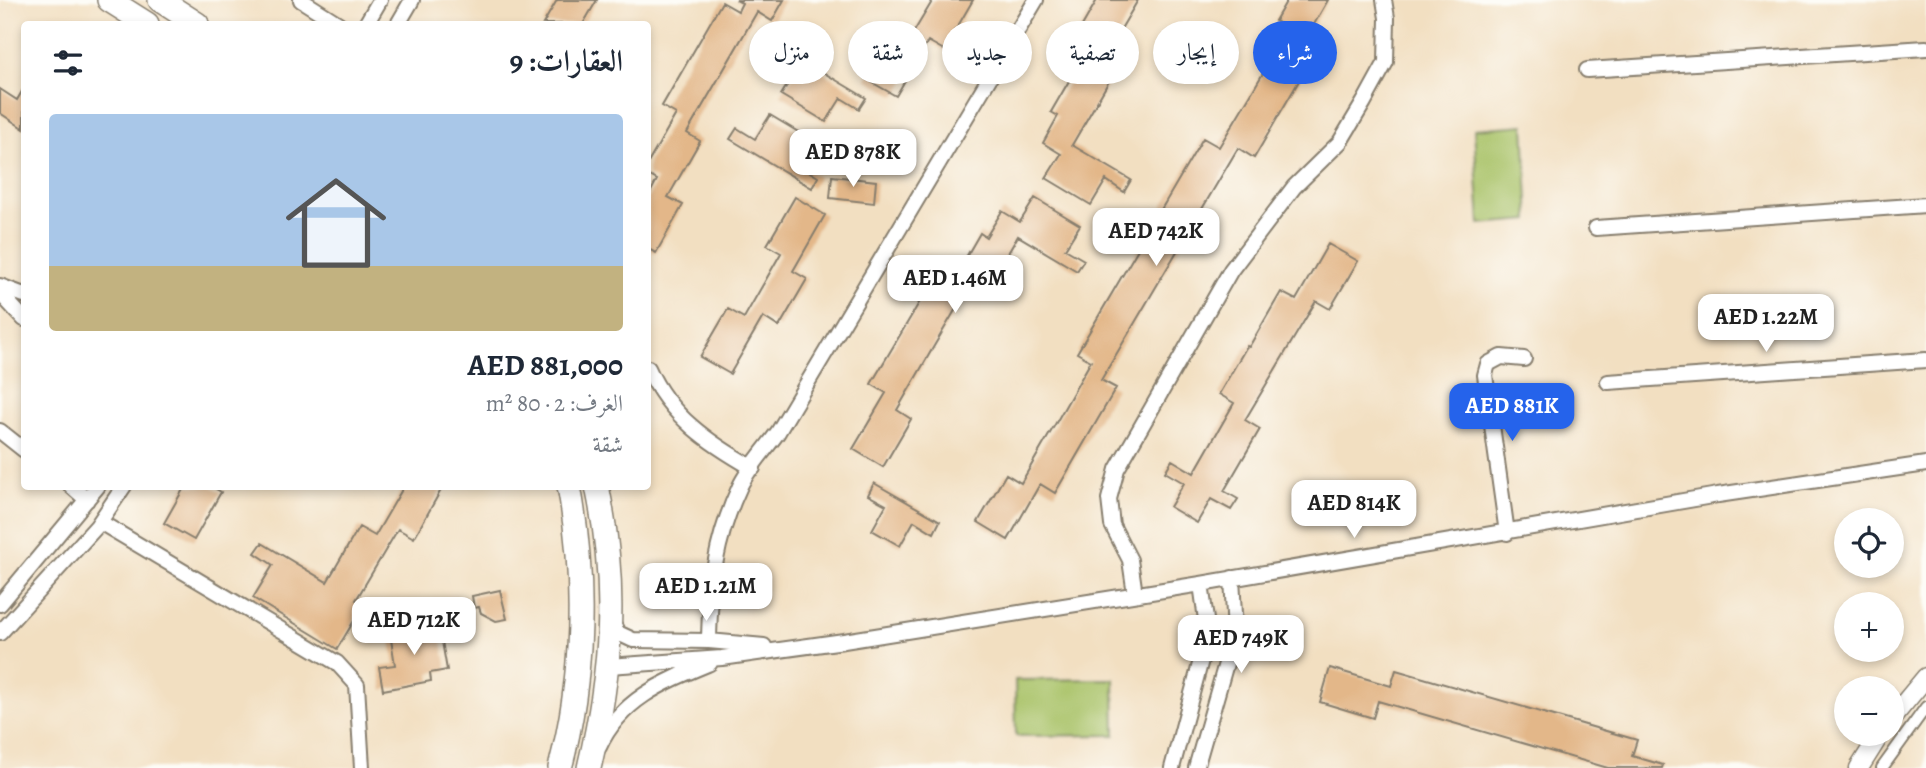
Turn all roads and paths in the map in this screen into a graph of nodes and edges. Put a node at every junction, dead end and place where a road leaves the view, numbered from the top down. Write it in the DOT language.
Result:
graph roads {
  1 [pos="109,0"];
  2 [pos="160,0"];
  3 [pos="301,0"];
  4 [pos="380,0"];
  5 [pos="412,0"];
  6 [pos="1036,0"];
  7 [pos="1384,0"];
  8 [pos="142,21"];
  9 [pos="192,21"];
  10 [pos="334,21"];
  11 [pos="368,21"];
  12 [pos="400,21"];
  13 [pos="1926,48"];
  14 [pos="1587,70"];
  15 [pos="1926,205"];
  16 [pos="1596,228"];
  17 [pos="0,286"];
  18 [pos="0,293"];
  19 [pos="21,294"];
  20 [pos="21,316"];
  21 [pos="1524,359"];
  22 [pos="1926,360"];
  23 [pos="651,375"];
  24 [pos="1608,382"];
  25 [pos="0,431"];
  26 [pos="21,448"];
  27 [pos="1926,464"];
  28 [pos="752,468"];
  29 [pos="76,490"];
  30 [pos="95,490"];
  31 [pos="121,490"];
  32 [pos="570,490"];
  33 [pos="598,490"];
  34 [pos="88,500"];
  35 [pos="100,522"];
  36 [pos="1507,533"];
  37 [pos="1232,578"];
  38 [pos="1201,584"];
  39 [pos="1135,594"];
  40 [pos="0,604"];
  41 [pos="612,623"];
  42 [pos="0,633"];
  43 [pos="709,641"];
  44 [pos="787,648"];
  45 [pos="722,658"];
  46 [pos="609,666"];
  47 [pos="1926,677"];
  48 [pos="1904,704"];
  49 [pos="1926,707"];
  50 [pos="1873,746"];
  51 [pos="362,768"];
  52 [pos="560,768"];
  53 [pos="590,768"];
  54 [pos="1172,768"];
  55 [pos="1196,768"];
  56 [pos="1859,768"];
  57 [pos="1882,768"];
  1 -- 8 [label="main road"];
  2 -- 9 [label="main road"];
  3 -- 10 [label="street"];
  4 -- 11 [label="street"];
  5 -- 12 [label="street"];
  6 -- 28 [label="street"];
  7 -- 39 [label="street"];
  13 -- 14 [label="street"];
  15 -- 16 [label="street"];
  17 -- 19 [label="street"];
  18 -- 20 [label="street"];
  21 -- 36 [label="street"];
  22 -- 24 [label="street"];
  23 -- 28 [label="street"];
  25 -- 26 [label="street"];
  27 -- 36 [label="street"];
  28 -- 43 [label="street"];
  29 -- 34 [label="street"];
  30 -- 34 [label="street"];
  31 -- 35 [label="street"];
  32 -- 52 [label="main road"];
  33 -- 41 [label="main road"];
  34 -- 40 [label="street"];
  35 -- 42 [label="street"];
  35 -- 51 [label="street"];
  36 -- 37 [label="street"];
  37 -- 38 [label="street"];
  37 -- 55 [label="street"];
  38 -- 39 [label="street"];
  38 -- 54 [label="street"];
  39 -- 44 [label="street"];
  41 -- 43 [label="street"];
  41 -- 46 [label="main road"];
  43 -- 44 [label="street"];
  44 -- 45 [label="street"];
  45 -- 46 [label="street"];
  45 -- 53 [label="street"];
  46 -- 53 [label="main road"];
  47 -- 48 [label="street"];
  49 -- 57 [label="street"];
  50 -- 56 [label="street"];
}
